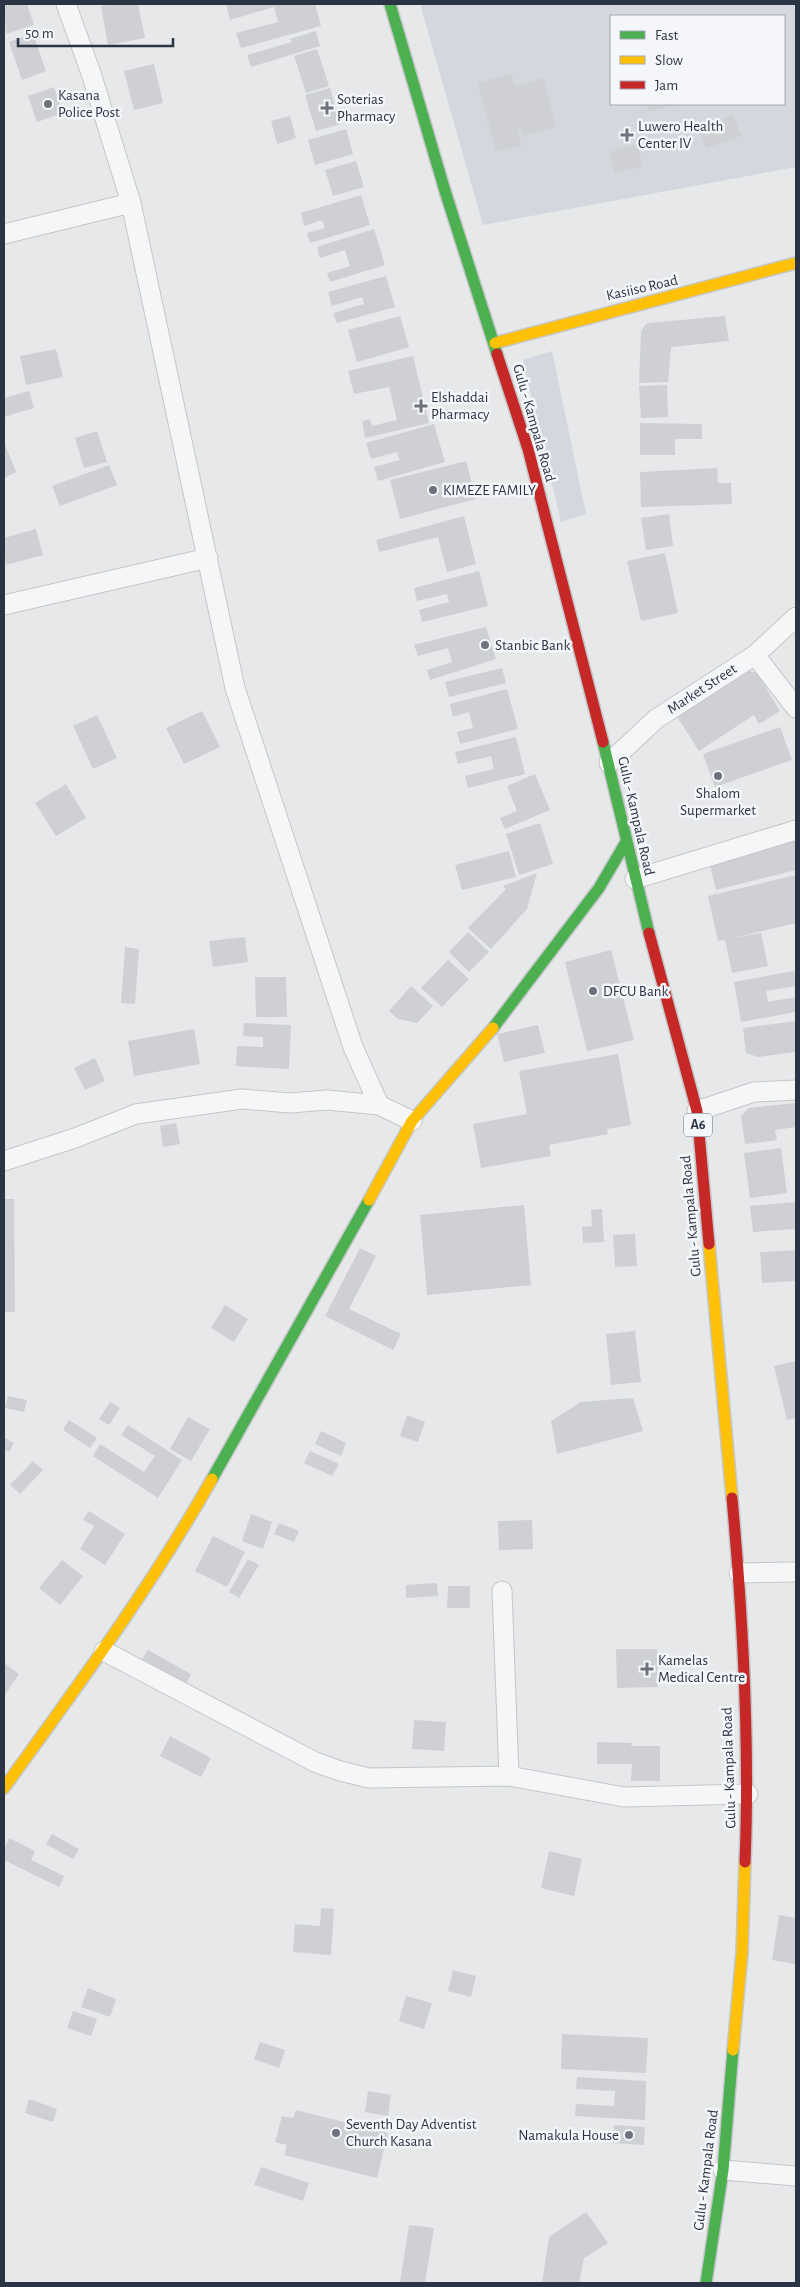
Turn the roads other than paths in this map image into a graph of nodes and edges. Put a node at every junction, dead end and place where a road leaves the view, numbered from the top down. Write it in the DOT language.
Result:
graph roads {
  1 [pos="66,4"];
  2 [pos="390,4"];
  3 [pos="131,203"];
  4 [pos="4,234"];
  5 [pos="796,263"];
  6 [pos="495,343"];
  7 [pos="208,558"];
  8 [pos="4,605"];
  9 [pos="796,617"];
  10 [pos="756,655"];
  11 [pos="796,708"];
  12 [pos="609,763"];
  13 [pos="796,830"];
  14 [pos="626,842"];
  15 [pos="635,879"];
  16 [pos="796,1090"];
  17 [pos="379,1105"];
  18 [pos="697,1111"];
  19 [pos="412,1121"];
  20 [pos="4,1161"];
  21 [pos="796,1572"];
  22 [pos="739,1573"];
  23 [pos="502,1591"];
  24 [pos="104,1651"];
  25 [pos="509,1776"];
  26 [pos="4,1788"];
  27 [pos="748,1794"];
  28 [pos="723,2170"];
  29 [pos="796,2176"];
  30 [pos="706,2283"];
  1 -- 3 [label="street"];
  2 -- 6 [label="main road, Gulu - Kampala Road / A6"];
  3 -- 4 [label="street"];
  3 -- 7 [label="street"];
  5 -- 6 [label="main road, Kasiiso Road"];
  6 -- 12 [label="main road, Gulu - Kampala Road / A6"];
  7 -- 8 [label="street"];
  7 -- 17 [label="street"];
  9 -- 10 [label="street, Market Street"];
  10 -- 11 [label="street"];
  10 -- 12 [label="street, Market Street"];
  12 -- 14 [label="main road, Gulu - Kampala Road / A6"];
  13 -- 15 [label="street"];
  14 -- 15 [label="main road, Gulu - Kampala Road / A6"];
  14 -- 19 [label="main road"];
  15 -- 18 [label="main road, Gulu - Kampala Road / A6"];
  16 -- 18 [label="street"];
  17 -- 19 [label="street"];
  17 -- 20 [label="street"];
  18 -- 22 [label="main road, Gulu - Kampala Road / A6"];
  19 -- 24 [label="main road"];
  21 -- 22 [label="street"];
  22 -- 27 [label="main road, Gulu - Kampala Road / A6"];
  23 -- 25 [label="street"];
  24 -- 25 [label="street"];
  24 -- 26 [label="main road"];
  25 -- 27 [label="street"];
  27 -- 28 [label="main road, Gulu - Kampala Road / A6"];
  28 -- 29 [label="street"];
  28 -- 30 [label="main road, Gulu - Kampala Road / A6"];
}
